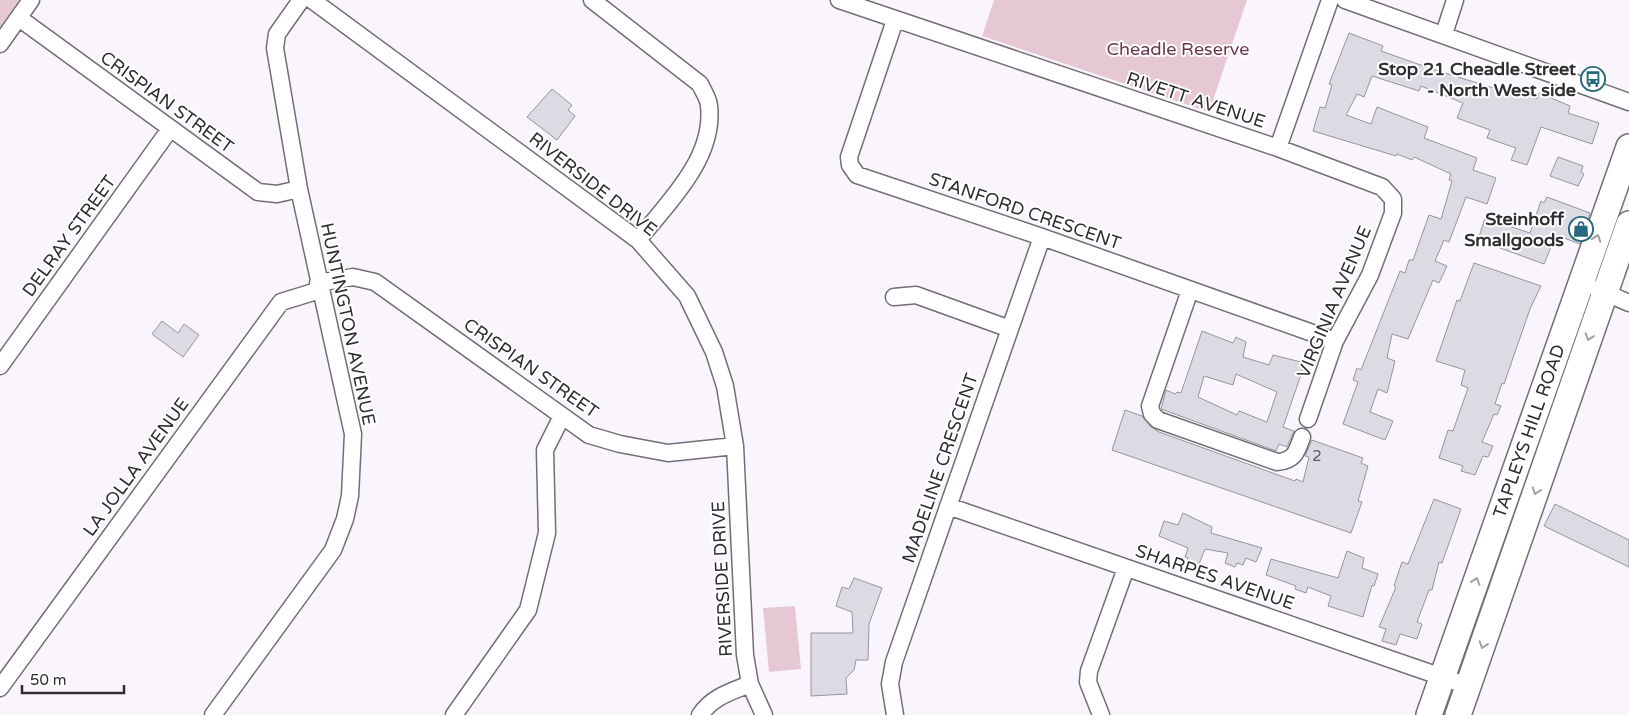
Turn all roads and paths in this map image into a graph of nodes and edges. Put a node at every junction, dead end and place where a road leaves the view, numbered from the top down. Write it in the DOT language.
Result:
graph roads {
  1 [pos="31,0"];
  2 [pos="300,0"];
  3 [pos="312,0"];
  4 [pos="592,0"];
  5 [pos="839,0"];
  6 [pos="1330,0"];
  7 [pos="1345,0"];
  8 [pos="1455,0"];
  9 [pos="19,18"];
  10 [pos="894,20"];
  11 [pos="1444,34"];
  12 [pos="0,44"];
  13 [pos="1629,102"];
  14 [pos="170,129"];
  15 [pos="1278,148"];
  16 [pos="1629,148"];
  17 [pos="298,189"];
  18 [pos="1393,199"];
  19 [pos="1629,224"];
  20 [pos="1042,237"];
  21 [pos="638,240"];
  22 [pos="1581,284"];
  23 [pos="319,287"];
  24 [pos="1190,290"];
  25 [pos="1604,291"];
  26 [pos="894,296"];
  27 [pos="1629,304"];
  28 [pos="1010,329"];
  29 [pos="1335,341"];
  30 [pos="0,366"];
  31 [pos="562,416"];
  32 [pos="1308,420"];
  33 [pos="1302,437"];
  34 [pos="735,446"];
  35 [pos="948,506"];
  36 [pos="1126,568"];
  37 [pos="1442,677"];
  38 [pos="750,684"];
  39 [pos="1468,686"];
  40 [pos="0,688"];
  41 [pos="213,715"];
  42 [pos="454,715"];
  43 [pos="700,715"];
  44 [pos="764,715"];
  45 [pos="895,715"];
  46 [pos="1101,715"];
  47 [pos="1429,715"];
  48 [pos="1458,715"];
  1 -- 9 [label="street"];
  2 -- 17 [label="street, HUNTINGTON AVENUE"];
  3 -- 21 [label="street, RIVERSIDE DRIVE"];
  4 -- 21 [label="street"];
  5 -- 10 [label="street, RIVETT AVENUE"];
  6 -- 15 [label="street"];
  7 -- 11 [label="street"];
  8 -- 11 [label="street"];
  9 -- 12 [label="street"];
  9 -- 14 [label="street, CRISPIAN STREET"];
  10 -- 15 [label="street, RIVETT AVENUE"];
  10 -- 20 [label="street, STANFORD CRESCENT"];
  11 -- 13 [label="street"];
  14 -- 17 [label="street, CRISPIAN STREET"];
  14 -- 30 [label="street, DELRAY STREET"];
  15 -- 18 [label="street, RIVETT AVENUE"];
  22 -- 16 [label="main road, TAPLEYS HILL ROAD, one-way"];
  17 -- 23 [label="street, HUNTINGTON AVENUE"];
  18 -- 29 [label="street, VIRGINIA AVENUE"];
  19 -- 25 [label="main road, TAPLEYS HILL ROAD"];
  20 -- 24 [label="street, STANFORD CRESCENT"];
  20 -- 28 [label="street, MADELINE CRESCENT"];
  21 -- 34 [label="street, RIVERSIDE DRIVE"];
  22 -- 25 [label="street"];
  37 -- 22 [label="main road, TAPLEYS HILL ROAD, one-way"];
  23 -- 31 [label="street, CRISPIAN STREET"];
  23 -- 40 [label="street, LA JOLLA AVENUE"];
  23 -- 41 [label="street, HUNTINGTON AVENUE"];
  24 -- 29 [label="street, STANFORD CRESCENT"];
  24 -- 33 [label="street"];
  25 -- 27 [label="street"];
  25 -- 39 [label="main road, TAPLEYS HILL ROAD, one-way"];
  26 -- 28 [label="street"];
  28 -- 35 [label="street, MADELINE CRESCENT"];
  29 -- 32 [label="street, VIRGINIA AVENUE"];
  31 -- 34 [label="street, CRISPIAN STREET"];
  31 -- 42 [label="street"];
  34 -- 38 [label="street, RIVERSIDE DRIVE"];
  35 -- 36 [label="street, SHARPES AVENUE"];
  35 -- 45 [label="street, MADELINE CRESCENT"];
  36 -- 37 [label="street, SHARPES AVENUE"];
  36 -- 46 [label="street"];
  37 -- 39 [label="street, SHARPES AVENUE"];
  37 -- 47 [label="main road, TAPLEYS HILL ROAD"];
  38 -- 43 [label="street"];
  38 -- 44 [label="street, RIVERSIDE DRIVE"];
  39 -- 48 [label="main road, TAPLEYS HILL ROAD"];
}
